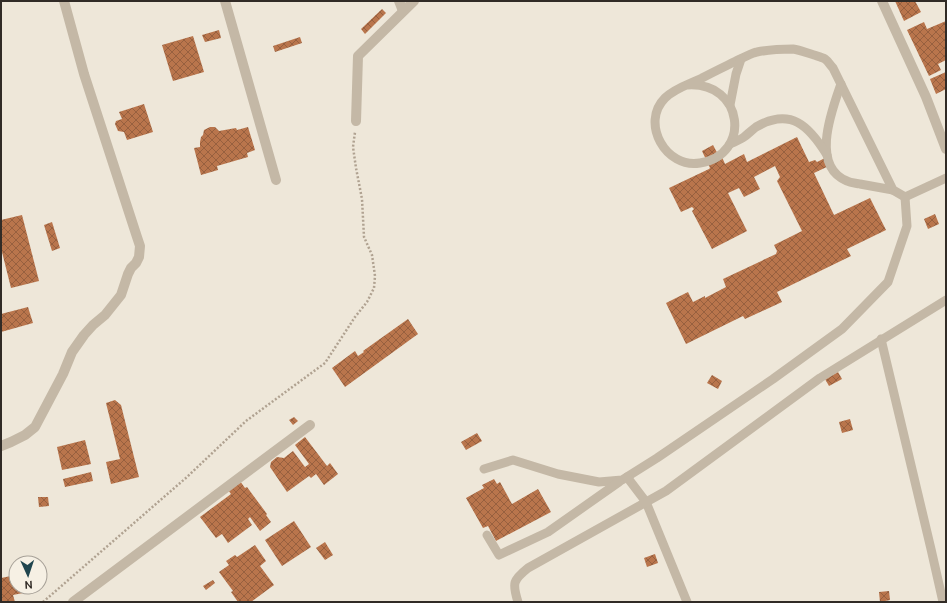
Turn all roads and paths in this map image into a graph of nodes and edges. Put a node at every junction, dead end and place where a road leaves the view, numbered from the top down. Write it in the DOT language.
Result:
graph roads {
  1 [pos="64,1"];
  2 [pos="225,1"];
  3 [pos="399,1"];
  4 [pos="414,1"];
  5 [pos="882,1"];
  6 [pos="403,11"];
  7 [pos="741,59"];
  8 [pos="841,84"];
  9 [pos="687,85"];
  10 [pos="730,105"];
  11 [pos="356,121"];
  12 [pos="730,144"];
  13 [pos="946,150"];
  14 [pos="827,155"];
  15 [pos="946,178"];
  16 [pos="276,180"];
  17 [pos="893,190"];
  18 [pos="905,197"];
  19 [pos="946,300"];
  20 [pos="881,339"];
  21 [pos="310,425"];
  22 [pos="1,446"];
  23 [pos="484,469"];
  24 [pos="624,478"];
  25 [pos="646,502"];
  26 [pos="487,535"];
  27 [pos="44,602"];
  28 [pos="73,602"];
  29 [pos="518,602"];
  30 [pos="687,602"];
  31 [pos="942,602"];
  1 -- 22 [label="street"];
  2 -- 16 [label="street"];
  3 -- 6 [label="street"];
  4 -- 6 [label="street"];
  5 -- 13 [label="street"];
  6 -- 11 [label="street"];
  7 -- 8 [label="lane"];
  7 -- 9 [label="lane"];
  7 -- 10 [label="lane"];
  8 -- 14 [label="lane"];
  8 -- 17 [label="lane"];
  9 -- 10 [label="lane"];
  9 -- 12 [label="lane"];
  10 -- 12 [label="lane"];
  11 -- 27 [label="path"];
  12 -- 14 [label="lane"];
  14 -- 17 [label="lane"];
  15 -- 18 [label="lane"];
  17 -- 18 [label="lane"];
  18 -- 24 [label="lane"];
  19 -- 20 [label="lane"];
  20 -- 25 [label="lane"];
  20 -- 31 [label="lane"];
  21 -- 28 [label="street"];
  23 -- 24 [label="lane"];
  24 -- 25 [label="lane"];
  24 -- 26 [label="lane"];
  25 -- 29 [label="lane"];
  25 -- 30 [label="lane"];
}
